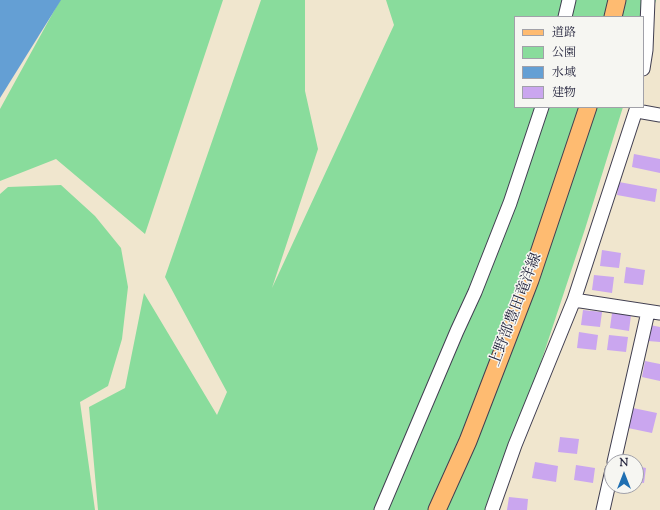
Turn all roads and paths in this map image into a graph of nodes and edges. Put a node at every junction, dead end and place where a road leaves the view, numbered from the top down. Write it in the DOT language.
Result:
graph roads {
  1 [pos="569,0"];
  2 [pos="617,0"];
  3 [pos="648,0"];
  4 [pos="565,16"];
  5 [pos="613,16"];
  6 [pos="644,63"];
  7 [pos="542,108"];
  8 [pos="588,108"];
  9 [pos="637,109"];
  10 [pos="660,115"];
  11 [pos="574,300"];
  12 [pos="654,312"];
  13 [pos="616,454"];
  14 [pos="607,494"];
  15 [pos="381,510"];
  16 [pos="437,510"];
  17 [pos="492,510"];
  18 [pos="603,510"];
  1 -- 4 [label="street"];
  2 -- 5 [label="main road"];
  3 -- 6 [label="street"];
  7 -- 15 [label="street"];
  8 -- 16 [label="main road, 上野部豊田竜洋線"];
  9 -- 10 [label="street"];
  9 -- 11 [label="street"];
  11 -- 12 [label="street"];
  11 -- 17 [label="street"];
  12 -- 13 [label="street"];
  14 -- 18 [label="street"];
}
